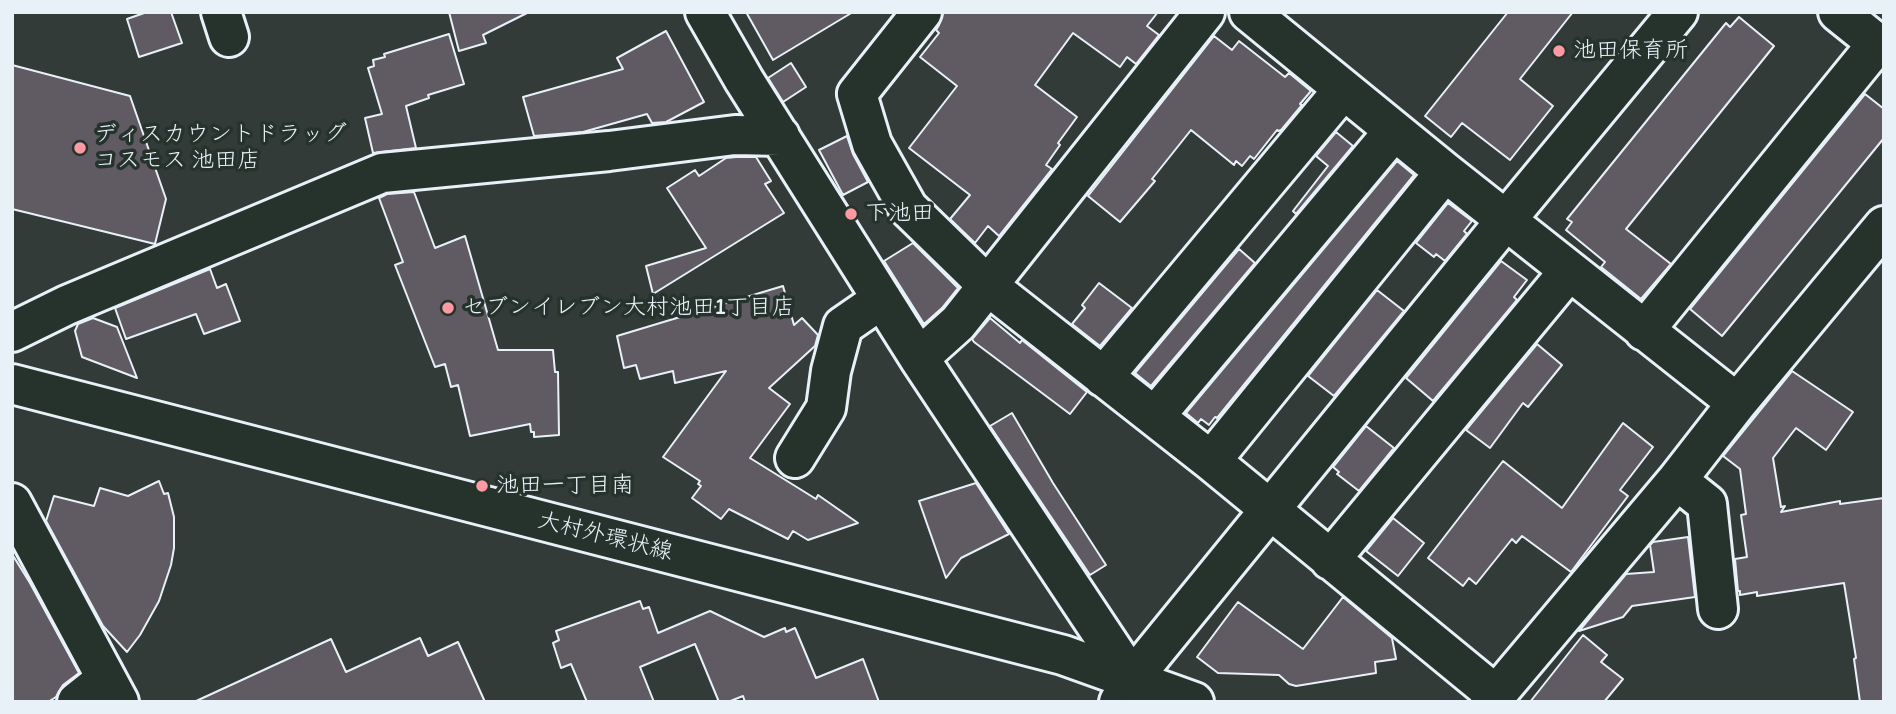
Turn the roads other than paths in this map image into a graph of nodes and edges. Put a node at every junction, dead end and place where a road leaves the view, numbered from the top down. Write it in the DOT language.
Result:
graph roads {
  1 [pos="705,12"];
  2 [pos="922,12"];
  3 [pos="1205,12"];
  4 [pos="1249,12"];
  5 [pos="1678,12"];
  6 [pos="1863,28"];
  7 [pos="1343,90"];
  8 [pos="1394,131"];
  9 [pos="780,136"];
  10 [pos="1445,172"];
  11 [pos="1506,220"];
  12 [pos="1884,226"];
  13 [pos="1569,271"];
  14 [pos="987,285"];
  15 [pos="882,299"];
  16 [pos="1644,331"];
  17 [pos="12,332"];
  18 [pos="919,358"];
  19 [pos="1103,377"];
  20 [pos="12,384"];
  21 [pos="1737,403"];
  22 [pos="1155,416"];
  23 [pos="795,458"];
  24 [pos="1211,461"];
  25 [pos="1677,480"];
  26 [pos="12,503"];
  27 [pos="1270,510"];
  28 [pos="1330,560"];
  29 [pos="1718,610"];
  30 [pos="101,694"];
  31 [pos="1132,694"];
  32 [pos="1493,698"];
  33 [pos="1194,702"];
  1 -- 9 [label="street"];
  2 -- 14 [label="street"];
  3 -- 14 [label="street"];
  4 -- 7 [label="street"];
  5 -- 11 [label="street"];
  6 -- 16 [label="street"];
  7 -- 8 [label="street"];
  7 -- 19 [label="street"];
  8 -- 10 [label="street"];
  8 -- 22 [label="street"];
  9 -- 15 [label="street"];
  9 -- 17 [label="street"];
  10 -- 11 [label="street"];
  10 -- 24 [label="street"];
  11 -- 13 [label="street"];
  11 -- 27 [label="street"];
  12 -- 21 [label="street"];
  13 -- 16 [label="street"];
  13 -- 28 [label="street"];
  14 -- 18 [label="street"];
  14 -- 19 [label="street"];
  15 -- 18 [label="street"];
  15 -- 23 [label="street"];
  16 -- 21 [label="street"];
  18 -- 31 [label="street"];
  19 -- 22 [label="street"];
  20 -- 31 [label="street, 大村外環状線"];
  21 -- 25 [label="street"];
  22 -- 24 [label="street"];
  24 -- 27 [label="street"];
  25 -- 29 [label="street"];
  25 -- 32 [label="street"];
  26 -- 30 [label="street"];
  27 -- 28 [label="street"];
  27 -- 31 [label="street"];
  28 -- 32 [label="street"];
  31 -- 33 [label="street, 大村外環状線"];
}
